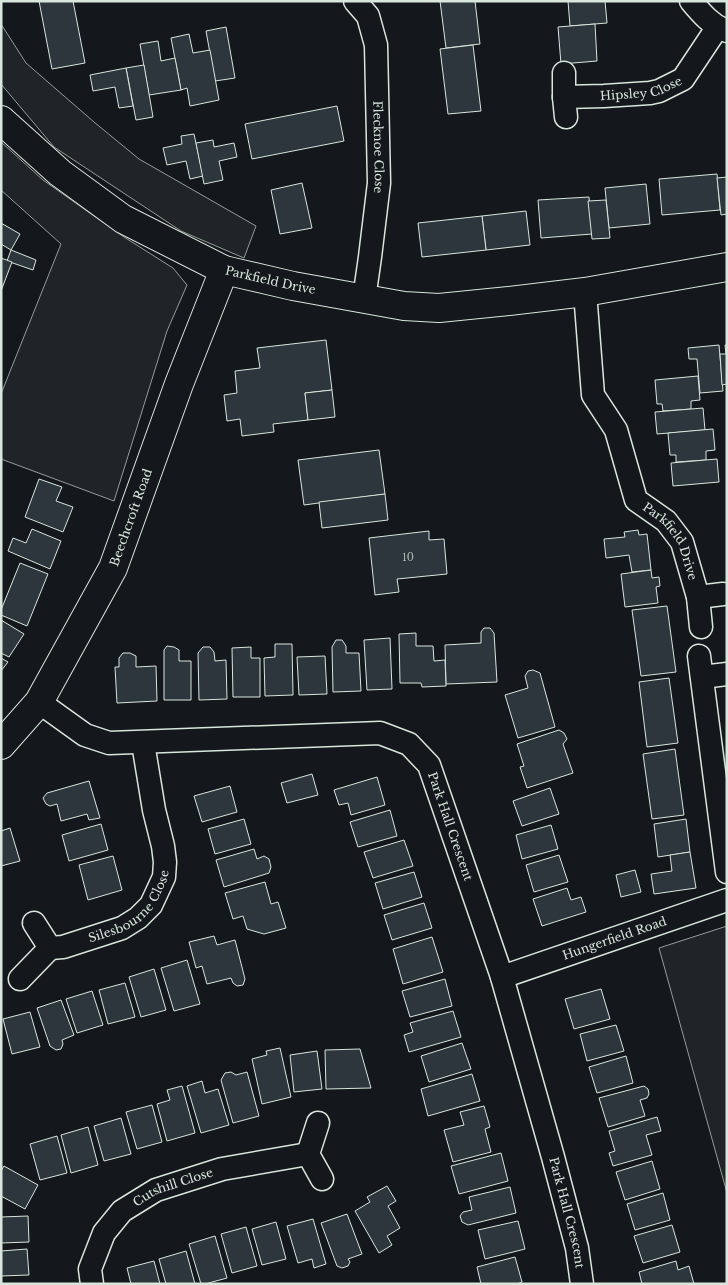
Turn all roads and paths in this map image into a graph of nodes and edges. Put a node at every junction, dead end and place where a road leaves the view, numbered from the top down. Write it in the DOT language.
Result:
graph roads {
  1 [pos="355,1"];
  2 [pos="691,1"];
  3 [pos="722,30"];
  4 [pos="564,73"];
  5 [pos="1,120"];
  6 [pos="727,267"];
  7 [pos="224,270"];
  8 [pos="585,292"];
  9 [pos="364,299"];
  10 [pos="723,594"];
  11 [pos="698,597"];
  12 [pos="701,627"];
  13 [pos="727,674"];
  14 [pos="39,702"];
  15 [pos="143,743"];
  16 [pos="1,745"];
  17 [pos="727,872"];
  18 [pos="727,900"];
  19 [pos="34,924"];
  20 [pos="50,948"];
  21 [pos="502,977"];
  22 [pos="20,979"];
  23 [pos="318,1123"];
  24 [pos="308,1154"];
  25 [pos="322,1179"];
  26 [pos="92,1284"];
  27 [pos="582,1284"];
  1 -- 9 [label="street, Flecknoe Close"];
  2 -- 3 [label="street"];
  3 -- 4 [label="street, Hipsley Close"];
  5 -- 7 [label="street, Parkfield Drive"];
  6 -- 8 [label="street, Parkfield Drive"];
  7 -- 9 [label="street, Parkfield Drive"];
  7 -- 14 [label="street, Beechcroft Road"];
  8 -- 9 [label="street, Parkfield Drive"];
  8 -- 11 [label="street, Parkfield Drive"];
  10 -- 11 [label="street, Parkfield Drive"];
  11 -- 12 [label="street, Parkfield Drive"];
  13 -- 17 [label="street"];
  14 -- 15 [label="street, Park Hall Crescent"];
  14 -- 16 [label="street, Beechcroft Road"];
  15 -- 20 [label="street, Silesbourne Close"];
  15 -- 21 [label="street, Park Hall Crescent"];
  18 -- 21 [label="street, Hungerfield Road"];
  19 -- 20 [label="street"];
  20 -- 22 [label="street"];
  21 -- 27 [label="street, Park Hall Crescent"];
  23 -- 24 [label="street"];
  24 -- 25 [label="street"];
  24 -- 26 [label="street, Cutshill Close"];
}
